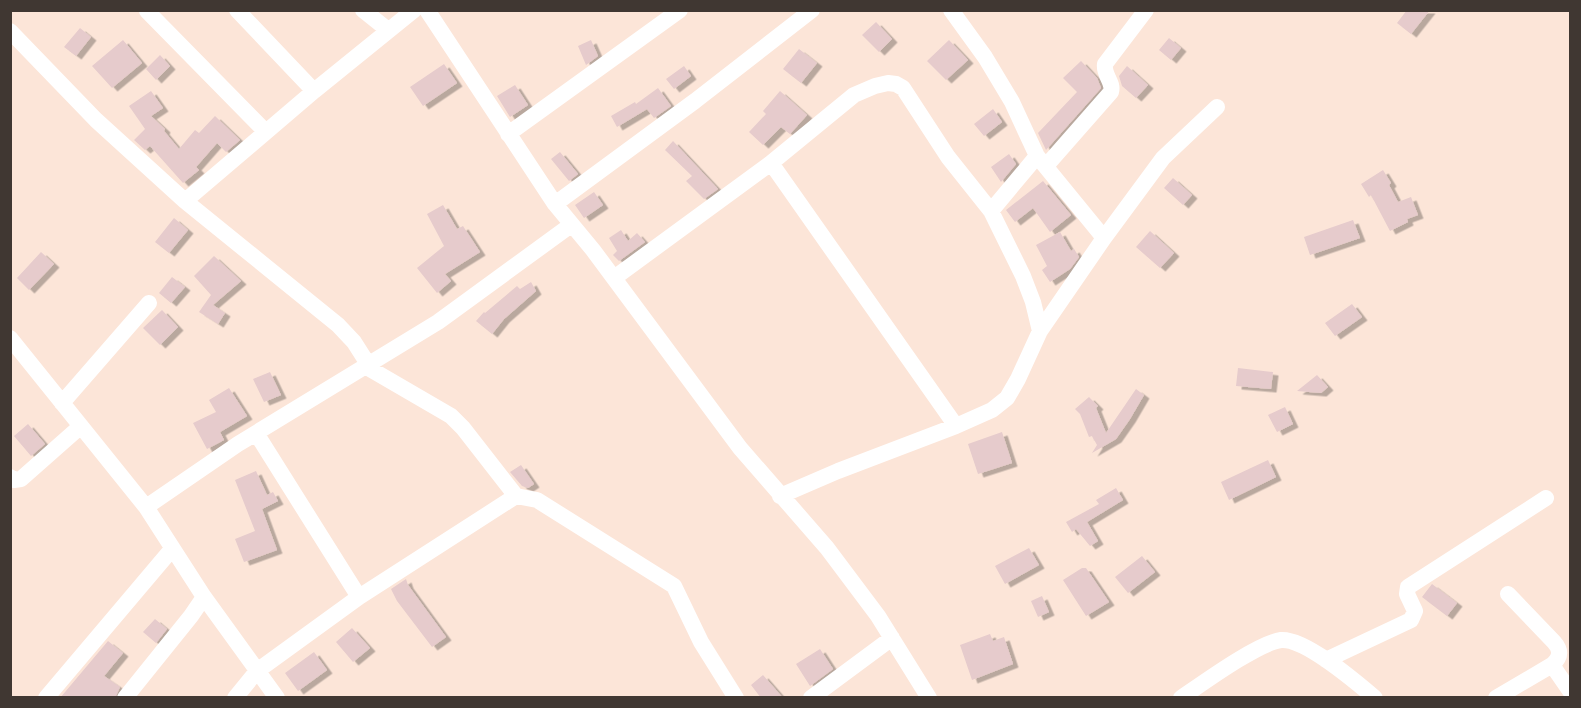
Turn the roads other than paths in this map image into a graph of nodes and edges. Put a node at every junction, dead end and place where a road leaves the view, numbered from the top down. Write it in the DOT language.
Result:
graph roads {
  1 [pos="237,10"];
  2 [pos="363,10"];
  3 [pos="414,10"];
  4 [pos="427,10"];
  5 [pos="812,10"];
  6 [pos="951,10"];
  7 [pos="1146,10"];
  8 [pos="147,11"];
  9 [pos="667,14"];
  10 [pos="388,30"];
  11 [pos="10,31"];
  12 [pos="314,91"];
  13 [pos="1217,106"];
  14 [pos="266,132"];
  15 [pos="508,134"];
  16 [pos="1042,161"];
  17 [pos="771,163"];
  18 [pos="185,201"];
  19 [pos="555,204"];
  20 [pos="991,211"];
  21 [pos="571,225"];
  22 [pos="1104,238"];
  23 [pos="614,278"];
  24 [pos="149,303"];
  25 [pos="1040,331"];
  26 [pos="10,338"];
  27 [pos="366,365"];
  28 [pos="62,403"];
  29 [pos="81,426"];
  30 [pos="956,426"];
  31 [pos="256,433"];
  32 [pos="10,477"];
  33 [pos="516,496"];
  34 [pos="780,496"];
  35 [pos="1546,498"];
  36 [pos="146,507"];
  37 [pos="172,549"];
  38 [pos="1509,594"];
  39 [pos="204,597"];
  40 [pos="359,597"];
  41 [pos="892,638"];
  42 [pos="1326,660"];
  43 [pos="1552,665"];
  44 [pos="257,670"];
  45 [pos="1570,692"];
  46 [pos="46,698"];
  47 [pos="125,698"];
  48 [pos="235,698"];
  49 [pos="277,698"];
  50 [pos="736,698"];
  51 [pos="811,698"];
  52 [pos="929,698"];
  53 [pos="1181,698"];
  54 [pos="1375,698"];
  55 [pos="1496,698"];
  1 -- 12 [label="street"];
  2 -- 10 [label="street"];
  3 -- 10 [label="street"];
  4 -- 15 [label="street"];
  5 -- 19 [label="street"];
  6 -- 16 [label="street"];
  7 -- 16 [label="street"];
  8 -- 14 [label="street"];
  9 -- 15 [label="street"];
  10 -- 12 [label="street"];
  11 -- 18 [label="street"];
  12 -- 14 [label="street"];
  13 -- 22 [label="street"];
  14 -- 18 [label="street"];
  15 -- 19 [label="street"];
  16 -- 20 [label="street"];
  16 -- 22 [label="street"];
  17 -- 20 [label="street"];
  17 -- 23 [label="street"];
  17 -- 30 [label="street"];
  18 -- 27 [label="street"];
  19 -- 21 [label="street"];
  20 -- 25 [label="street"];
  21 -- 23 [label="street"];
  21 -- 27 [label="street"];
  22 -- 25 [label="street"];
  23 -- 34 [label="street"];
  24 -- 28 [label="street"];
  25 -- 30 [label="street"];
  26 -- 28 [label="street"];
  27 -- 31 [label="street"];
  27 -- 33 [label="street"];
  28 -- 29 [label="street"];
  29 -- 32 [label="street"];
  29 -- 36 [label="street"];
  30 -- 34 [label="street"];
  31 -- 36 [label="street"];
  31 -- 40 [label="street"];
  33 -- 40 [label="street"];
  33 -- 50 [label="street"];
  34 -- 41 [label="street"];
  35 -- 42 [label="street"];
  36 -- 37 [label="street"];
  37 -- 39 [label="street"];
  37 -- 46 [label="street"];
  38 -- 43 [label="street"];
  39 -- 44 [label="street"];
  39 -- 47 [label="street"];
  40 -- 44 [label="street"];
  41 -- 51 [label="street"];
  41 -- 52 [label="street"];
  42 -- 53 [label="street"];
  42 -- 54 [label="street"];
  43 -- 45 [label="street"];
  43 -- 55 [label="street"];
  44 -- 48 [label="street"];
  44 -- 49 [label="street"];
}
